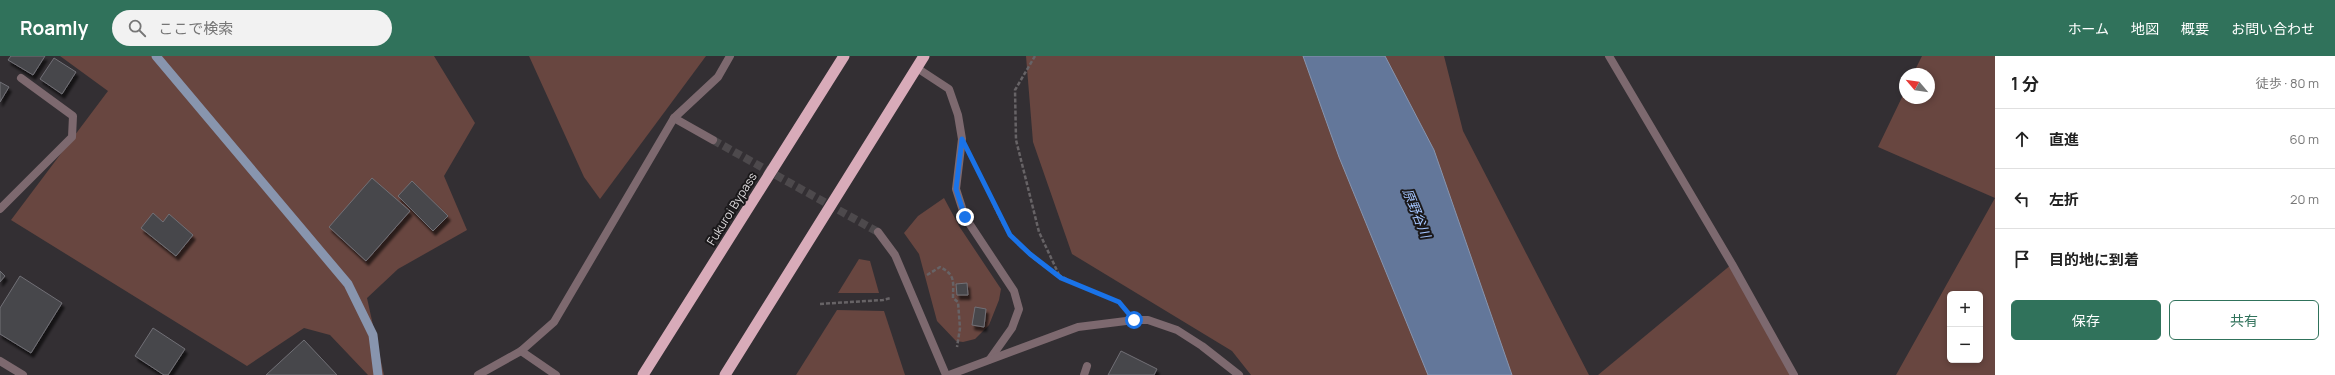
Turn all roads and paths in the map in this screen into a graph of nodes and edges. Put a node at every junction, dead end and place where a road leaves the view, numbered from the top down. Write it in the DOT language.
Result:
graph roads {
  1 [pos="730,56"];
  2 [pos="844,56"];
  3 [pos="924,56"];
  4 [pos="1035,56"];
  5 [pos="1609,56"];
  6 [pos="917,68"];
  7 [pos="21,78"];
  8 [pos="674,118"];
  9 [pos="962,139"];
  10 [pos="712,140"];
  11 [pos="0,209"];
  12 [pos="878,232"];
  13 [pos="923,278"];
  14 [pos="1061,278"];
  15 [pos="894,297"];
  16 [pos="820,304"];
  17 [pos="1134,320"];
  18 [pos="521,350"];
  19 [pos="957,350"];
  20 [pos="990,359"];
  21 [pos="0,361"];
  22 [pos="1087,366"];
  23 [pos="23,375"];
  24 [pos="478,375"];
  25 [pos="556,375"];
  26 [pos="643,375"];
  27 [pos="726,375"];
  28 [pos="948,375"];
  29 [pos="1084,375"];
  30 [pos="1238,375"];
  31 [pos="1794,375"];
  1 -- 8 [label="street"];
  2 -- 26 [label="highway, Fukuroi Bypass"];
  3 -- 6 [label="highway"];
  4 -- 14 [label="path"];
  5 -- 31 [label="street"];
  6 -- 9 [label="street"];
  6 -- 27 [label="highway"];
  7 -- 11 [label="street"];
  8 -- 10 [label="street"];
  8 -- 18 [label="street"];
  9 -- 14 [label="path"];
  9 -- 20 [label="street"];
  12 -- 28 [label="street"];
  13 -- 19 [label="path"];
  14 -- 17 [label="path"];
  15 -- 16 [label="path"];
  17 -- 20 [label="street"];
  17 -- 30 [label="street"];
  18 -- 24 [label="street"];
  18 -- 25 [label="street"];
  20 -- 28 [label="street"];
  21 -- 23 [label="street"];
  22 -- 29 [label="street"];
}
